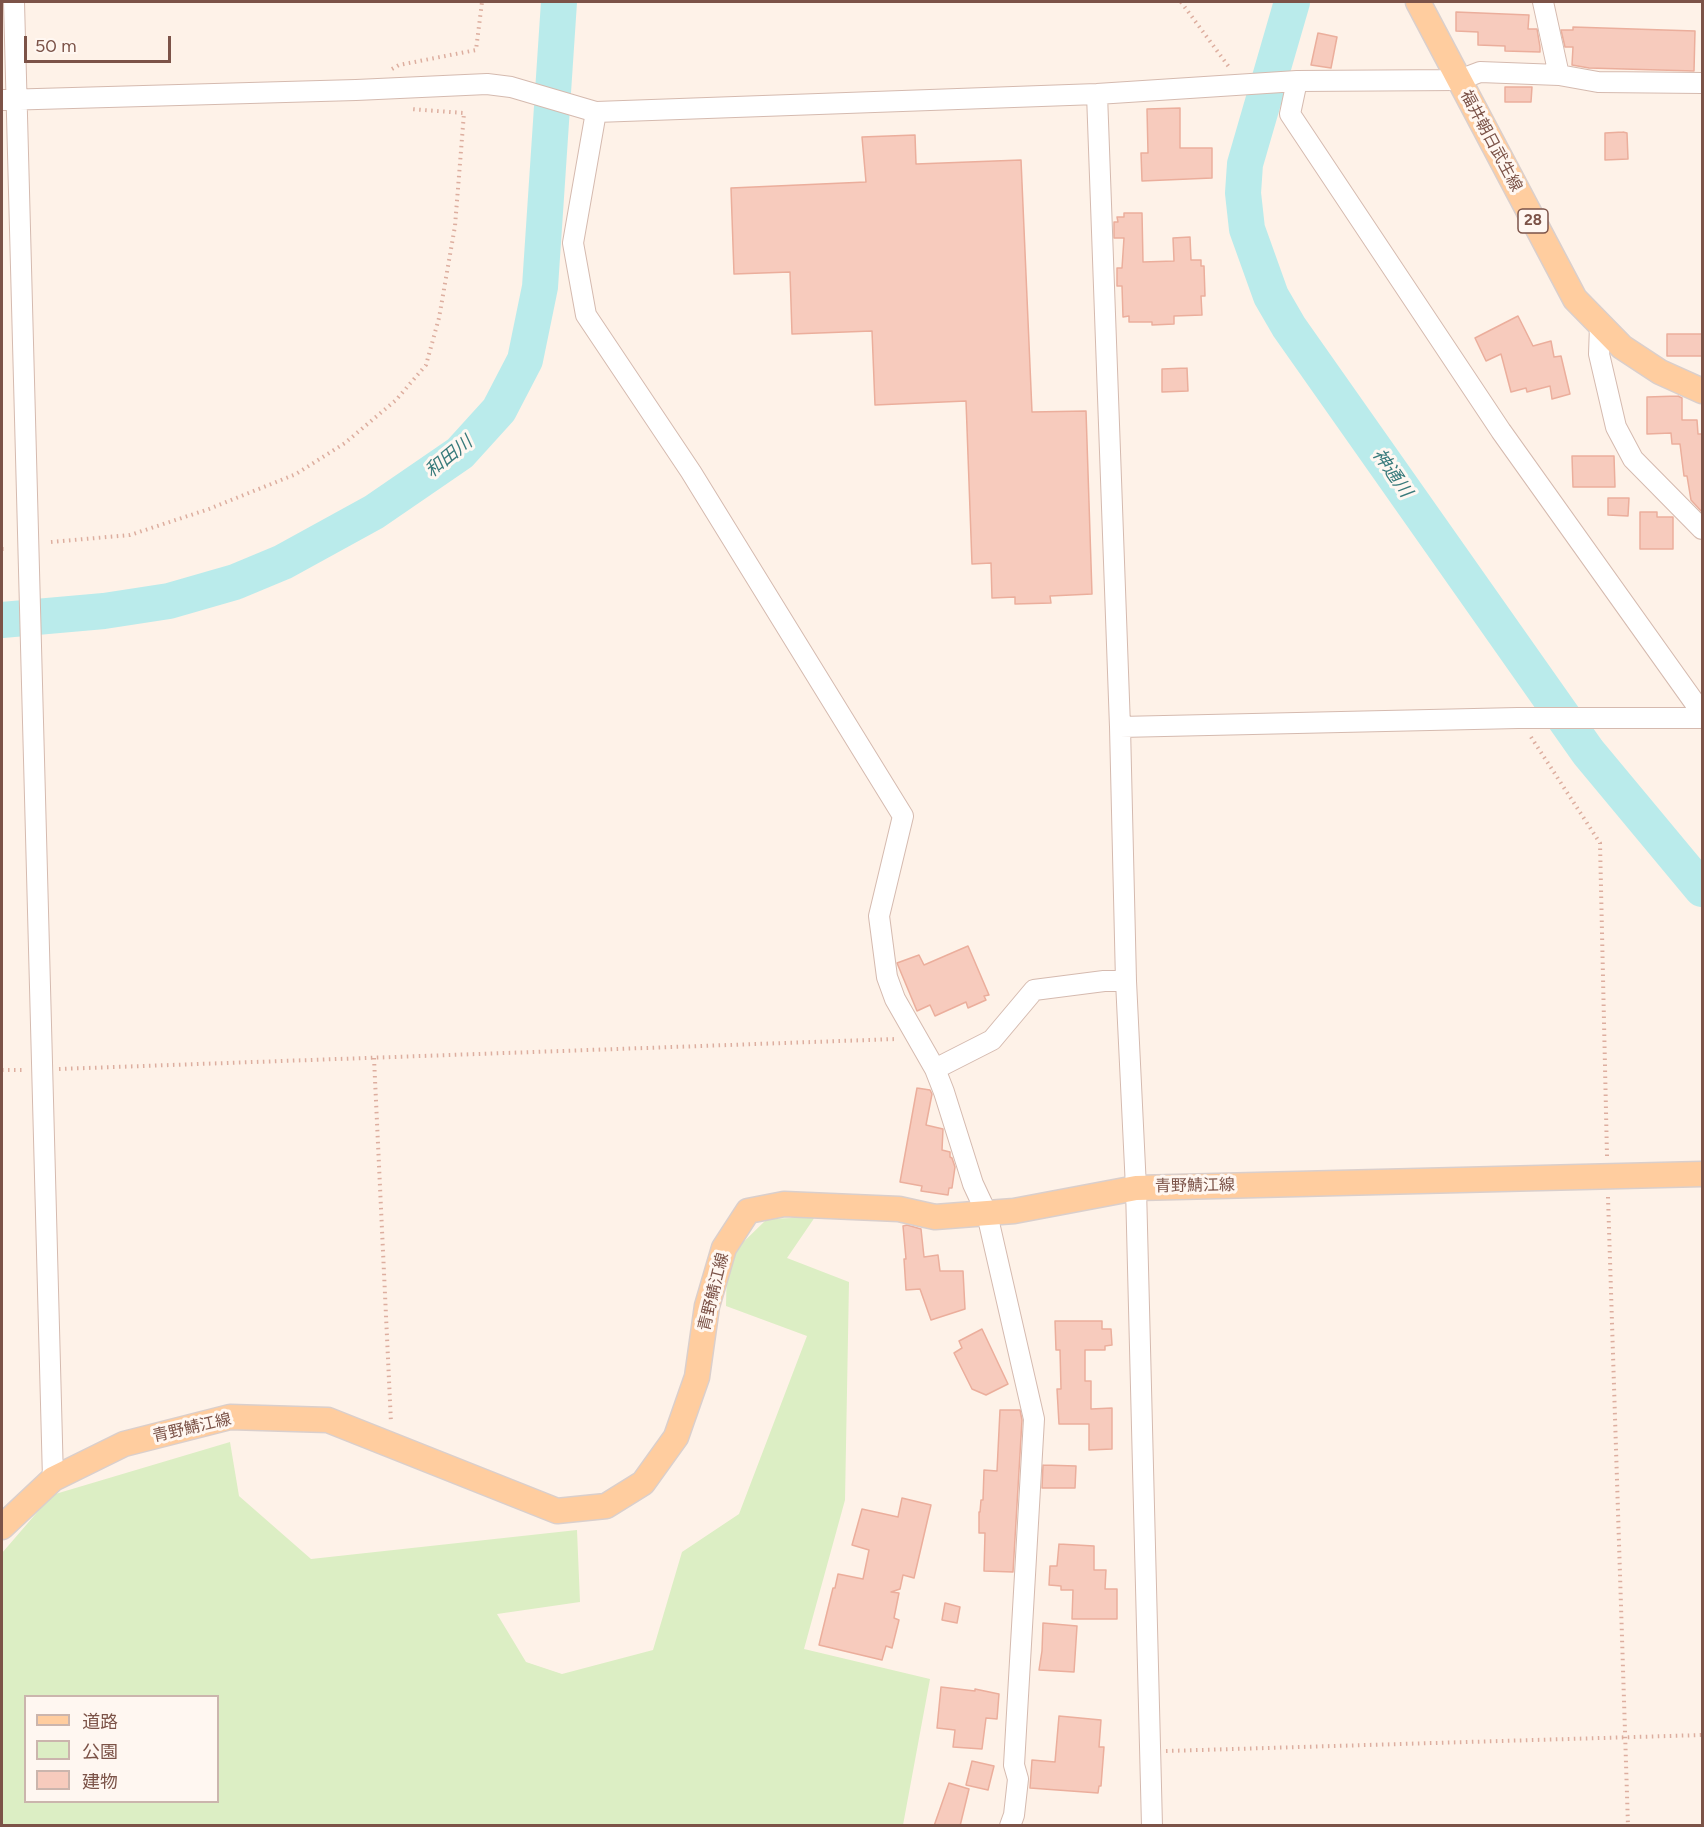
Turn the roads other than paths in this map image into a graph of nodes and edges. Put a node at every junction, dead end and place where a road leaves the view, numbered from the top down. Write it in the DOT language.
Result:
graph roads {
  1 [pos="14,2"];
  2 [pos="1418,2"];
  3 [pos="1543,2"];
  4 [pos="1559,75"];
  5 [pos="1459,80"];
  6 [pos="1297,81"];
  7 [pos="1702,83"];
  8 [pos="1097,94"];
  9 [pos="9,100"];
  10 [pos="591,112"];
  11 [pos="1600,326"];
  12 [pos="1702,391"];
  13 [pos="1702,529"];
  14 [pos="1702,713"];
  15 [pos="1702,718"];
  16 [pos="1120,728"];
  17 [pos="1126,981"];
  18 [pos="916,1038"];
  19 [pos="896,1039"];
  20 [pos="935,1069"];
  21 [pos="1702,1174"];
  22 [pos="1136,1188"];
  23 [pos="987,1214"];
  24 [pos="53,1479"];
  25 [pos="2,1527"];
  26 [pos="1010,1826"];
  27 [pos="1152,1826"];
  1 -- 9 [label="street"];
  2 -- 5 [label="main road, 福井朝日武生線 / 28"];
  3 -- 4 [label="street"];
  4 -- 5 [label="street"];
  4 -- 7 [label="street"];
  5 -- 6 [label="street"];
  5 -- 11 [label="main road, 福井朝日武生線 / 28"];
  6 -- 8 [label="street"];
  6 -- 14 [label="street"];
  8 -- 10 [label="street"];
  8 -- 16 [label="street"];
  9 -- 10 [label="street"];
  9 -- 24 [label="street"];
  10 -- 18 [label="street"];
  11 -- 12 [label="main road, 福井朝日武生線 / 28"];
  11 -- 13 [label="street"];
  15 -- 16 [label="street"];
  16 -- 17 [label="street"];
  17 -- 20 [label="street"];
  17 -- 22 [label="street"];
  18 -- 19 [label="street"];
  18 -- 20 [label="street"];
  20 -- 23 [label="street"];
  21 -- 22 [label="main road, 青野鯖江線"];
  22 -- 23 [label="main road, 青野鯖江線"];
  22 -- 27 [label="street"];
  23 -- 24 [label="main road, 青野鯖江線"];
  23 -- 26 [label="street"];
  24 -- 25 [label="main road, 青野鯖江線"];
}
